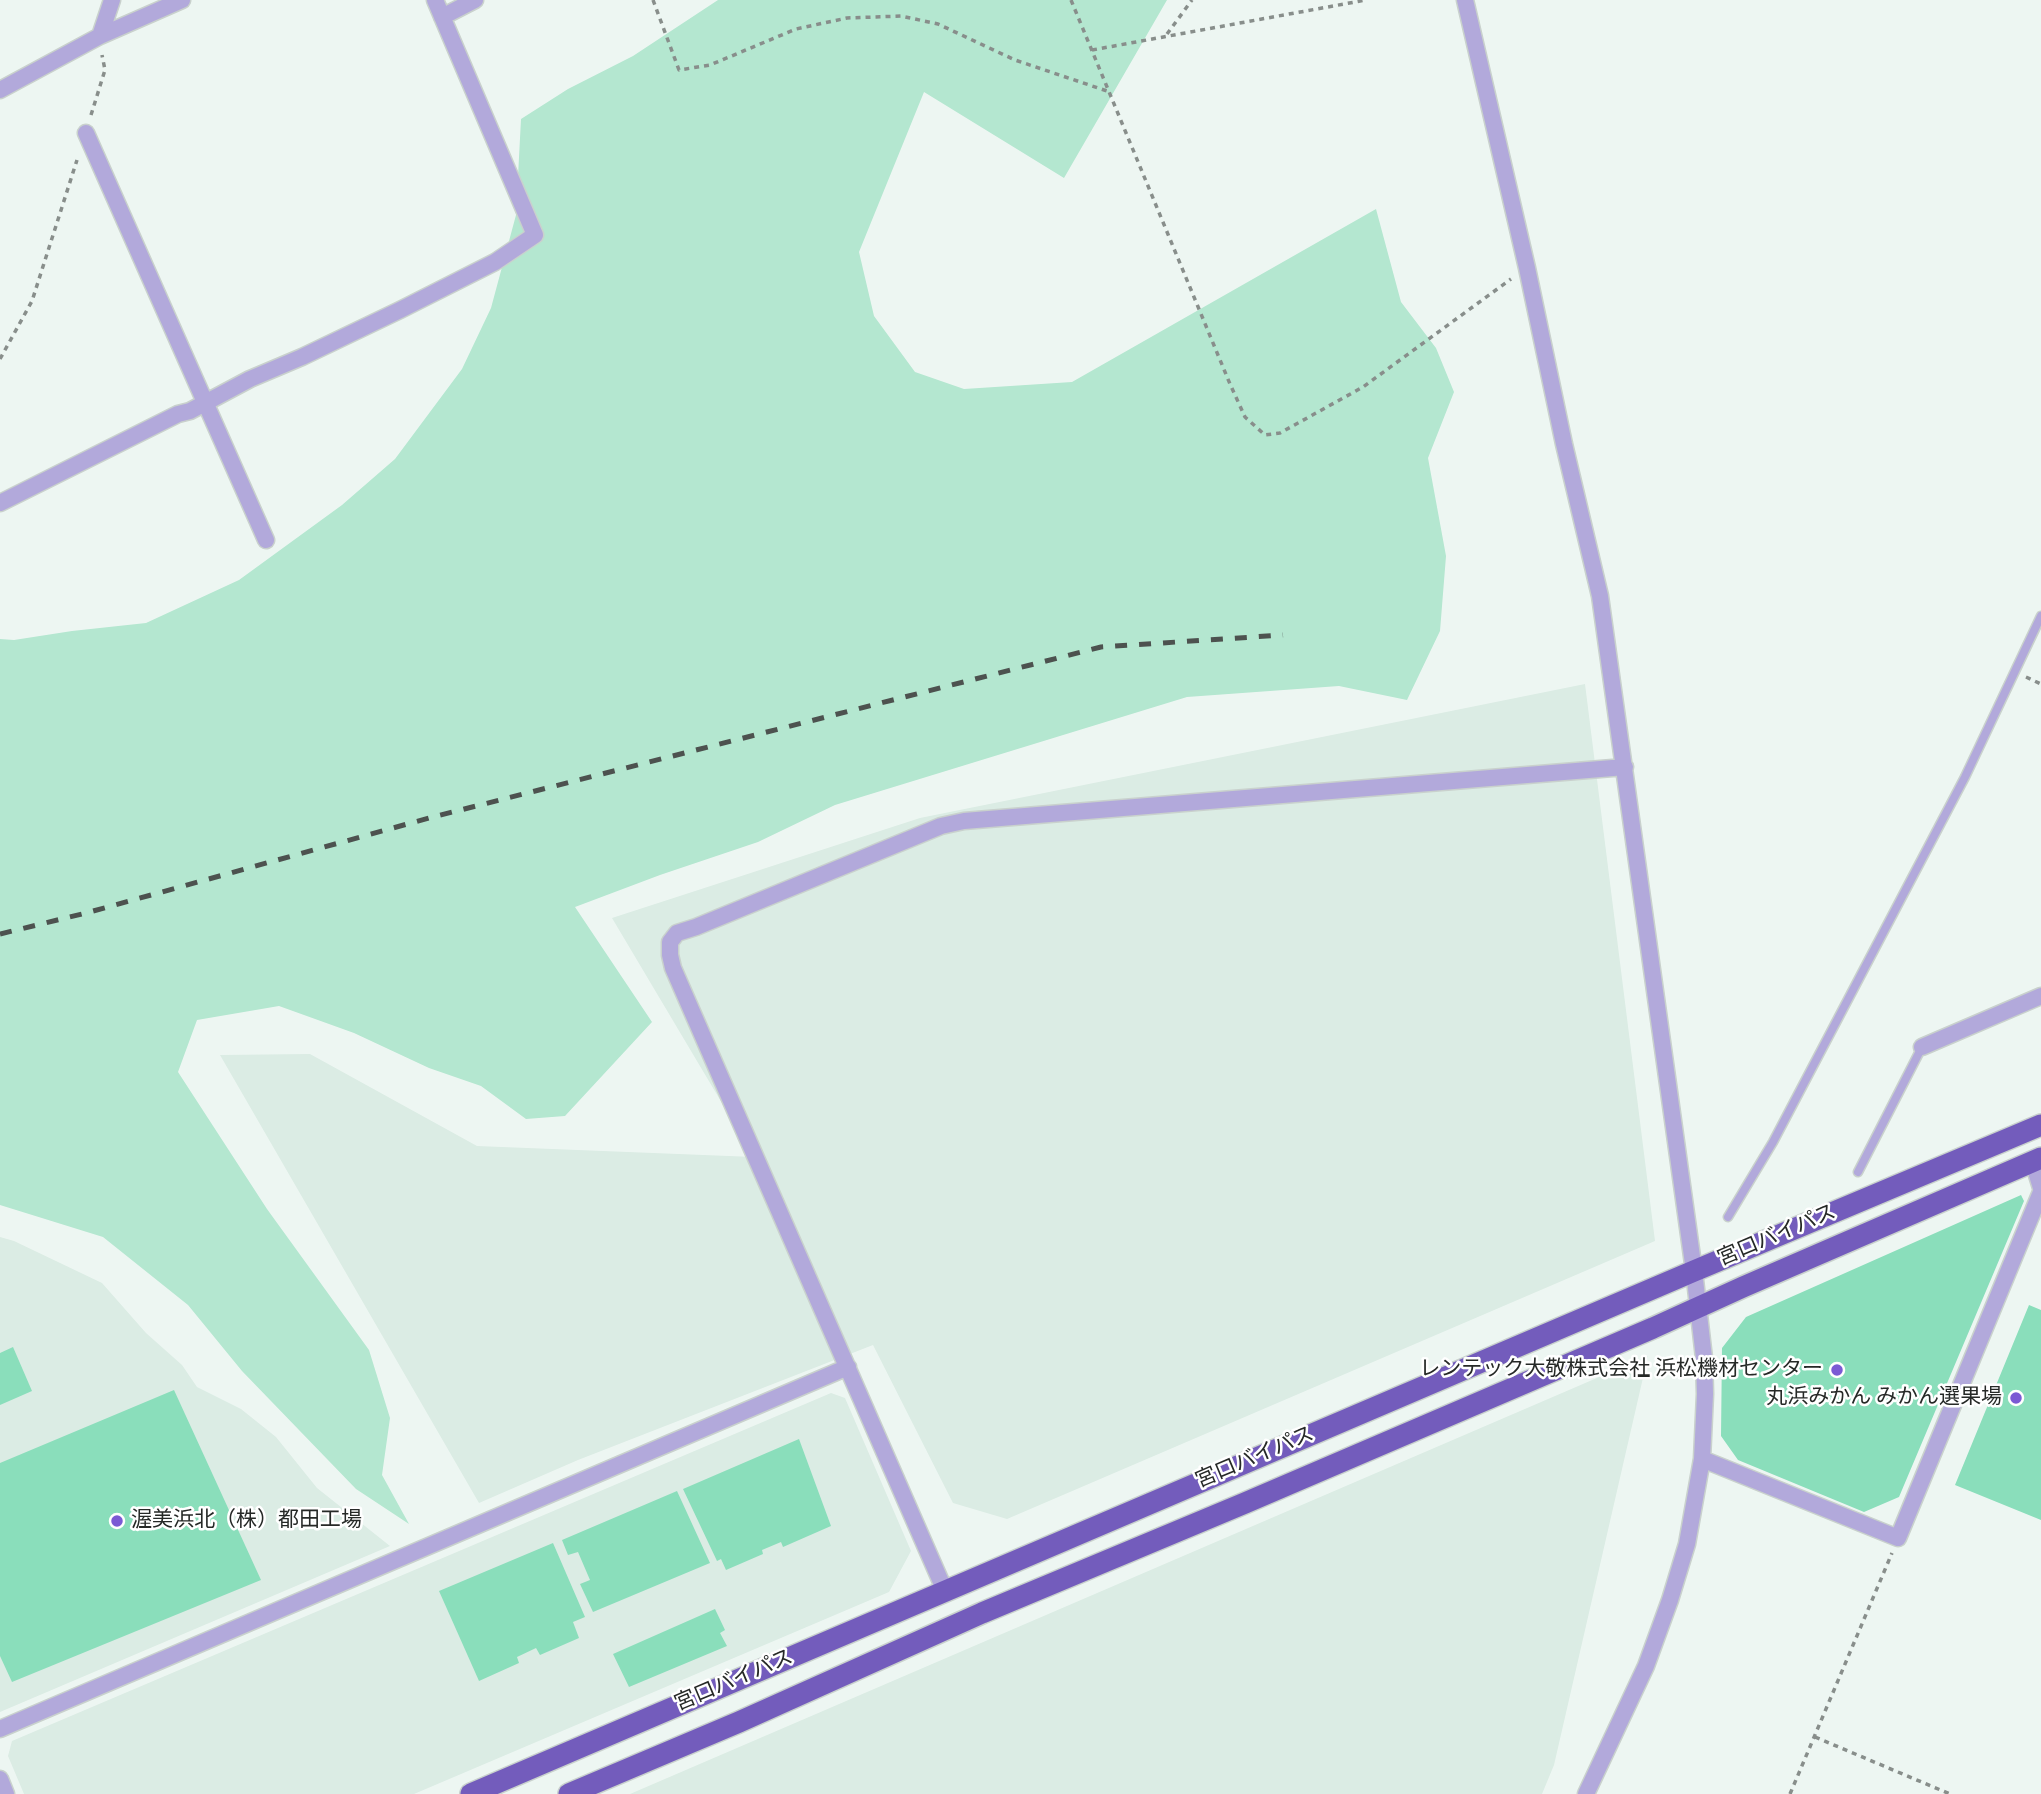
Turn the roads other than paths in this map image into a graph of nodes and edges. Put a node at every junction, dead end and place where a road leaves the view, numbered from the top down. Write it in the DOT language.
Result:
graph roads {
  1 [pos="112,0"];
  2 [pos="182,0"];
  3 [pos="435,0"];
  4 [pos="475,0"];
  5 [pos="1465,0"];
  6 [pos="442,17"];
  7 [pos="100,36"];
  8 [pos="0,90"];
  9 [pos="86,133"];
  10 [pos="205,403"];
  11 [pos="0,503"];
  12 [pos="266,540"];
  13 [pos="2041,616"];
  14 [pos="1625,767"];
  15 [pos="2041,996"];
  16 [pos="1922,1047"];
  17 [pos="2041,1125"];
  18 [pos="2037,1160"];
  19 [pos="1858,1172"];
  20 [pos="2041,1190"];
  21 [pos="1728,1217"];
  22 [pos="1694,1271"];
  23 [pos="1699,1308"];
  24 [pos="848,1367"];
  25 [pos="1702,1459"];
  26 [pos="945,1591"];
  27 [pos="0,1729"];
  28 [pos="0,1779"];
  29 [pos="6,1794"];
  30 [pos="471,1794"];
  31 [pos="569,1794"];
  32 [pos="1586,1794"];
  1 -- 7 [label="street"];
  2 -- 7 [label="street"];
  3 -- 6 [label="street"];
  4 -- 6 [label="street"];
  5 -- 14 [label="street"];
  6 -- 10 [label="street"];
  7 -- 8 [label="street"];
  9 -- 10 [label="street"];
  10 -- 11 [label="street"];
  10 -- 12 [label="street"];
  13 -- 21 [label="lane"];
  14 -- 22 [label="street"];
  14 -- 24 [label="street"];
  15 -- 16 [label="street"];
  16 -- 19 [label="lane"];
  17 -- 22 [label="highway, 宮口バイパス"];
  18 -- 20 [label="street"];
  18 -- 23 [label="highway, 宮口バイパス"];
  20 -- 25 [label="street"];
  22 -- 23 [label="street"];
  22 -- 26 [label="highway, 宮口バイパス"];
  23 -- 25 [label="street"];
  23 -- 31 [label="highway, 宮口バイパス"];
  24 -- 26 [label="street"];
  24 -- 27 [label="street"];
  25 -- 32 [label="street"];
  26 -- 30 [label="highway, 宮口バイパス"];
  28 -- 29 [label="street"];
}
